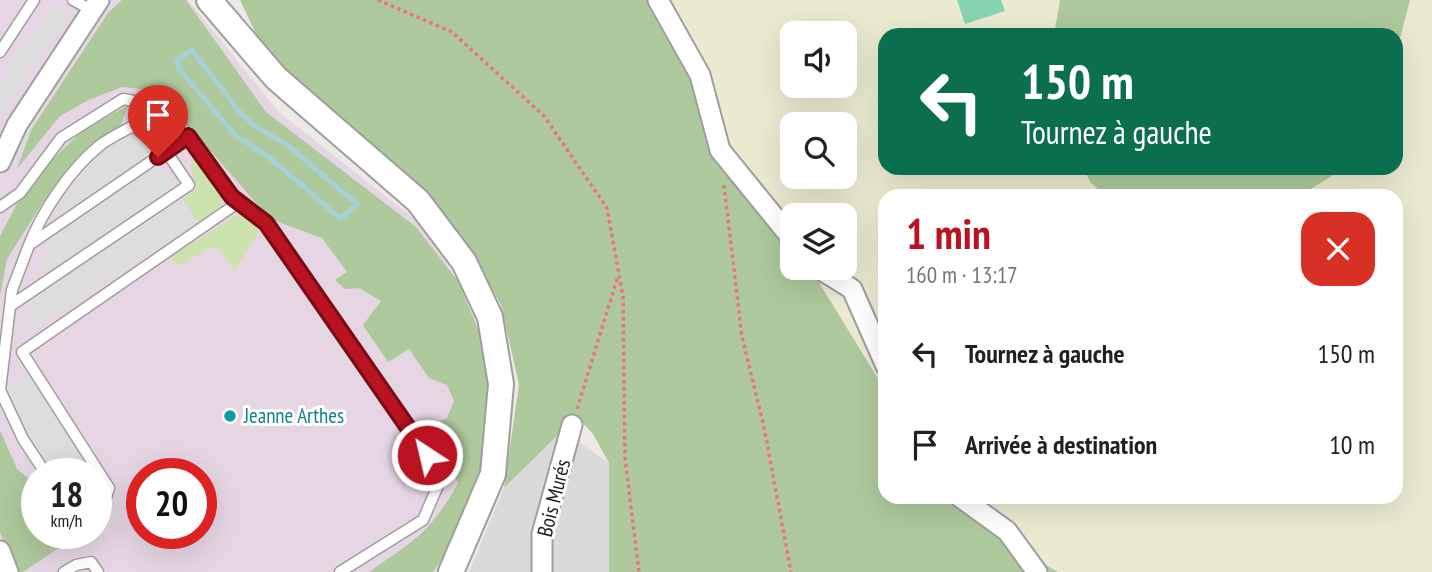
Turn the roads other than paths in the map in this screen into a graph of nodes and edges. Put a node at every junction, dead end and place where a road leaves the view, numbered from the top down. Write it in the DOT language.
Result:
graph roads {
  1 [pos="34,0"];
  2 [pos="73,0"];
  3 [pos="209,0"];
  4 [pos="658,0"];
  5 [pos="95,5"];
  6 [pos="0,52"];
  7 [pos="188,136"];
  8 [pos="166,151"];
  9 [pos="0,162"];
  10 [pos="239,202"];
  11 [pos="0,206"];
  12 [pos="780,224"];
  13 [pos="29,245"];
  14 [pos="837,280"];
  15 [pos="10,306"];
  16 [pos="878,348"];
  17 [pos="572,425"];
  18 [pos="35,458"];
  19 [pos="90,458"];
  20 [pos="970,504"];
  21 [pos="0,551"];
  22 [pos="8,572"];
  23 [pos="64,572"];
  24 [pos="98,572"];
  25 [pos="340,572"];
  26 [pos="451,572"];
  27 [pos="542,572"];
  28 [pos="1037,572"];
  1 -- 6 [label="lane"];
  2 -- 5 [label="lane"];
  3 -- 26 [label="street"];
  4 -- 12 [label="street"];
  5 -- 9 [label="street"];
  7 -- 8 [label="lane"];
  7 -- 10 [label="lane"];
  7 -- 11 [label="lane"];
  8 -- 13 [label="lane"];
  8 -- 13 [label="lane"];
  8 -- 15 [label="lane"];
  10 -- 19 [label="lane"];
  10 -- 25 [label="lane"];
  13 -- 15 [label="lane"];
  14 -- 16 [label="street"];
  15 -- 18 [label="lane"];
  17 -- 27 [label="street, Bois Murés"];
  20 -- 28 [label="street"];
  21 -- 22 [label="street"];
  23 -- 24 [label="lane"];
}
